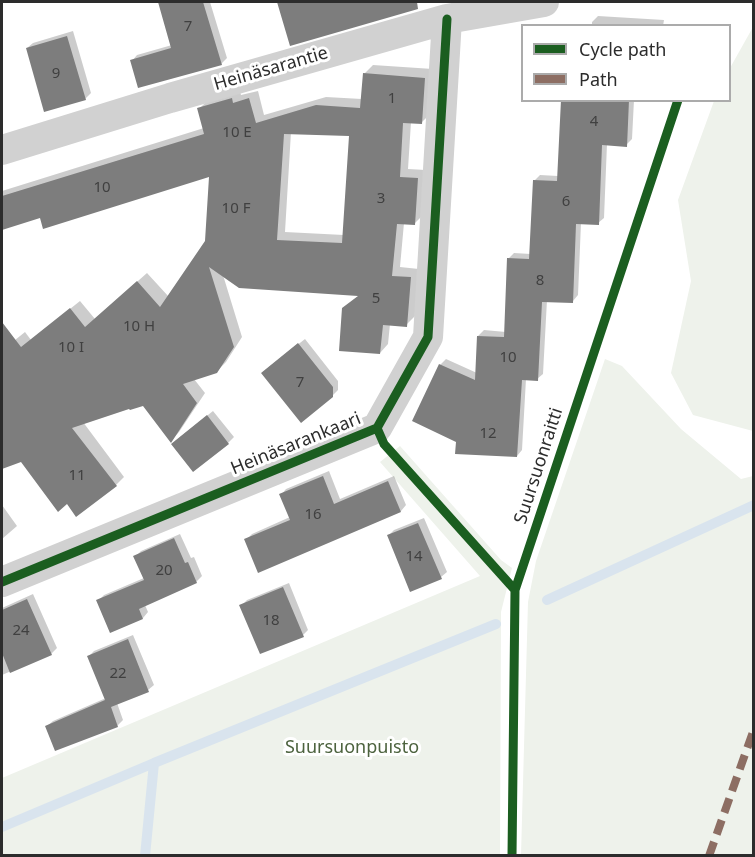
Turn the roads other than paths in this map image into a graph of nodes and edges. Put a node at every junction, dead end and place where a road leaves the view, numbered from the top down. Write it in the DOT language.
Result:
graph roads {
  1 [pos="544,2"];
  2 [pos="447,19"];
  3 [pos="2,150"];
  4 [pos="2,582"];
  1 -- 2 [label="street, Heinäsarantie"];
  2 -- 3 [label="street, Heinäsarantie"];
  2 -- 4 [label="street, Heinäsarankaari"];
}
